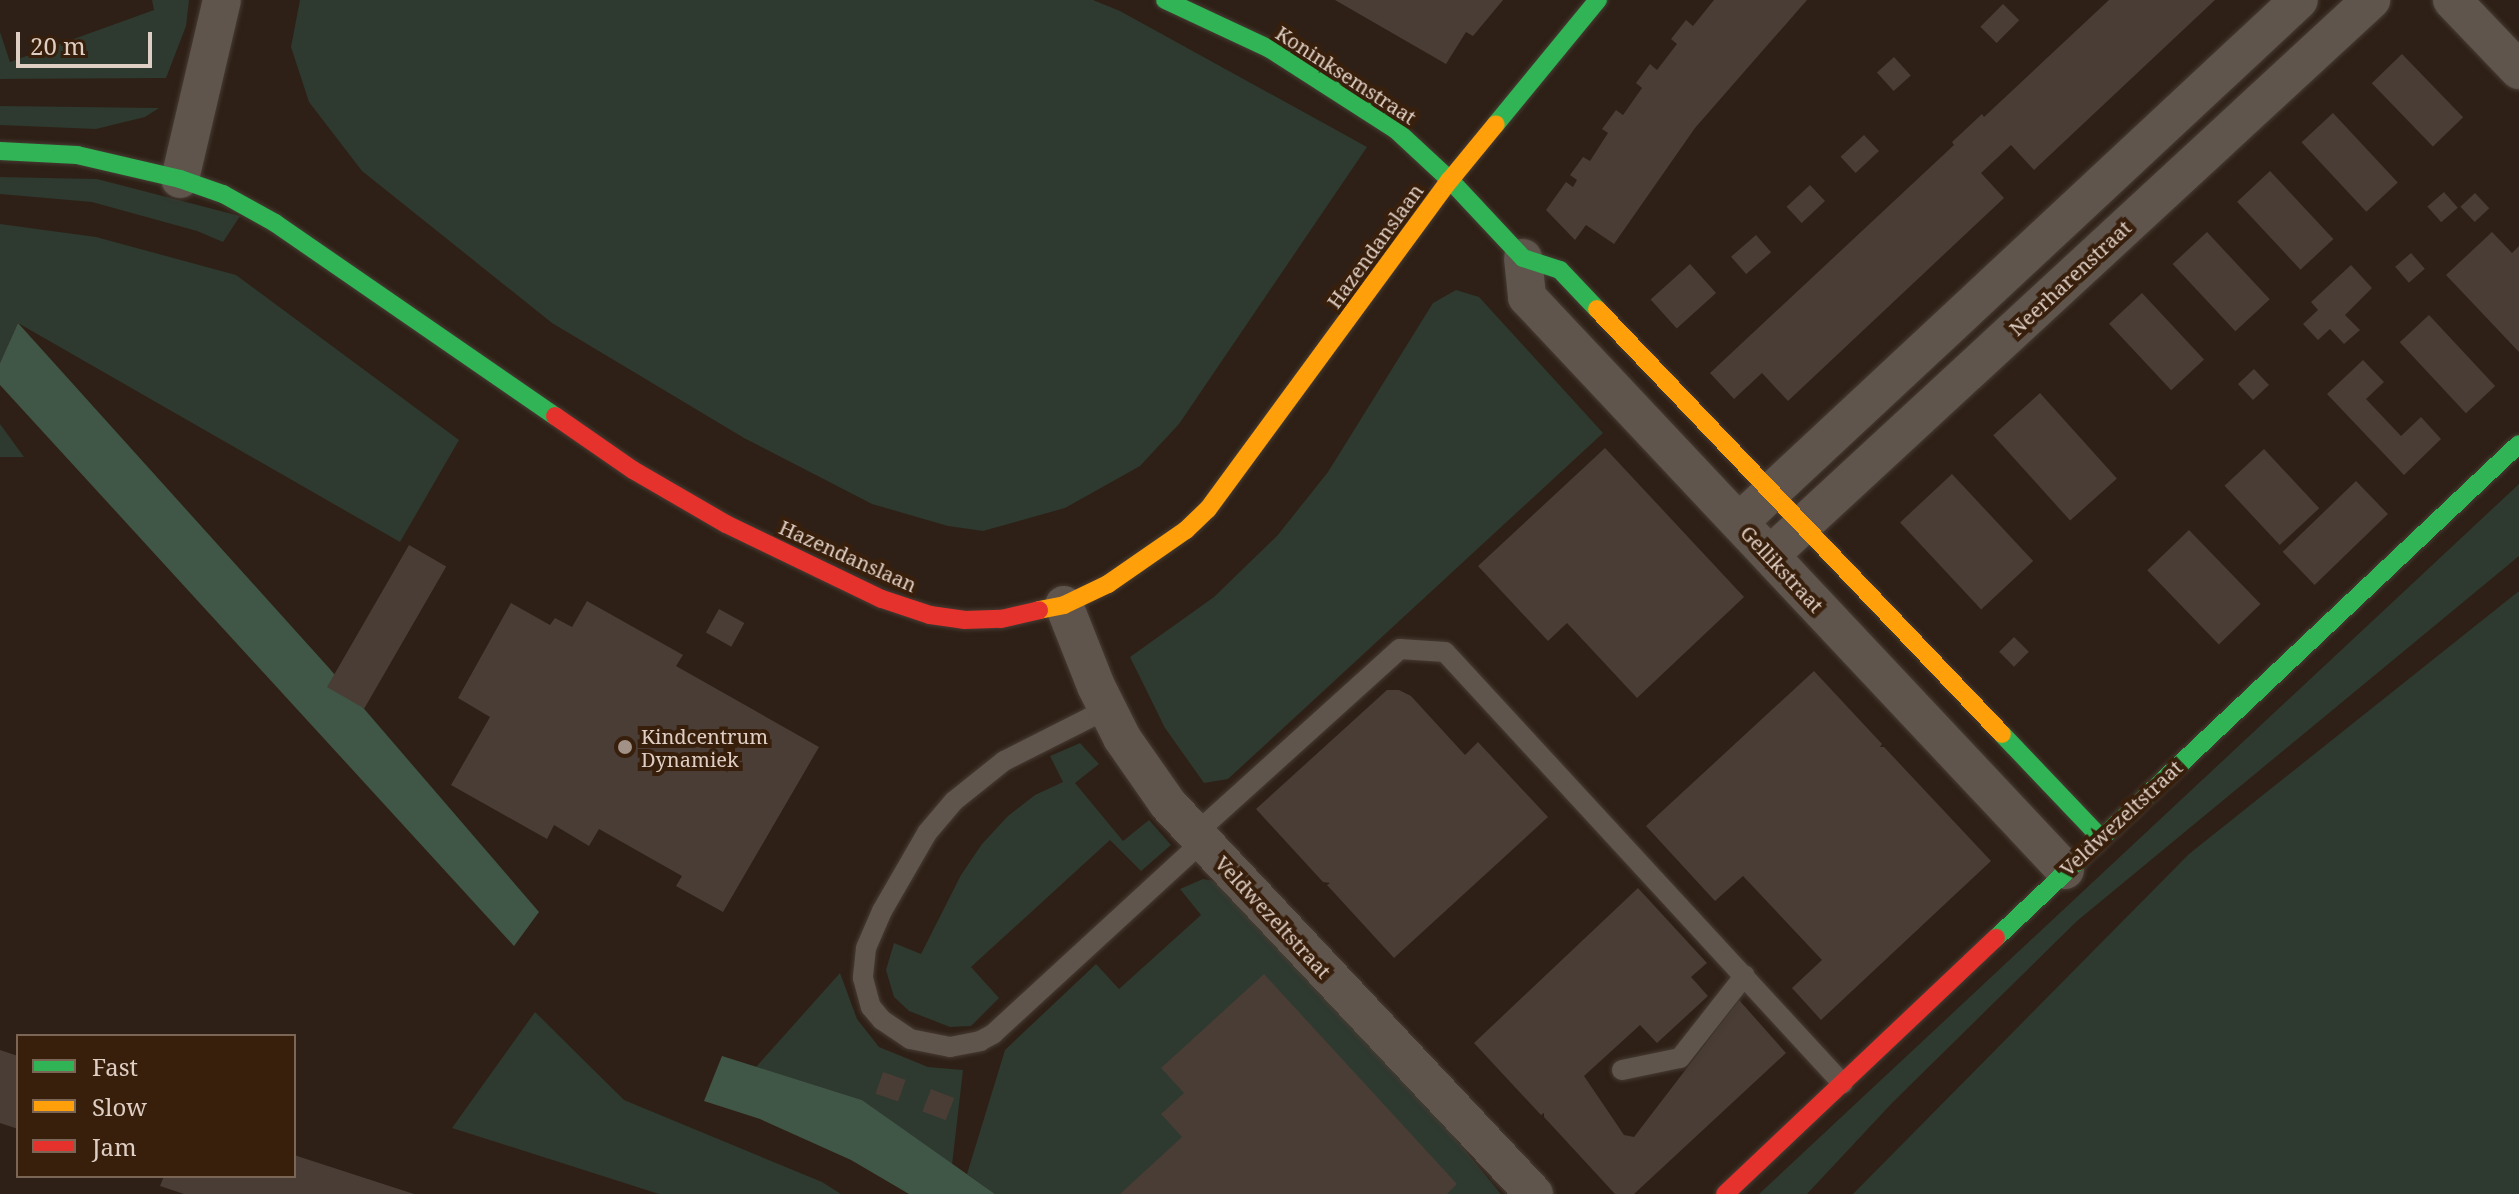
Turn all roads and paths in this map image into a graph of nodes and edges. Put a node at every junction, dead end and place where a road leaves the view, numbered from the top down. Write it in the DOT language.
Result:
graph roads {
  1 [pos="222,0"];
  2 [pos="1165,0"];
  3 [pos="1598,0"];
  4 [pos="2299,0"];
  5 [pos="2371,0"];
  6 [pos="2452,0"];
  7 [pos="2519,70"];
  8 [pos="0,151"];
  9 [pos="180,179"];
  10 [pos="1450,180"];
  11 [pos="1523,258"];
  12 [pos="2519,444"];
  13 [pos="1772,491"];
  14 [pos="1738,522"];
  15 [pos="1803,524"];
  16 [pos="1770,556"];
  17 [pos="1064,605"];
  18 [pos="1107,709"];
  19 [pos="2100,837"];
  20 [pos="1199,838"];
  21 [pos="2065,870"];
  22 [pos="1745,975"];
  23 [pos="1622,1070"];
  24 [pos="1843,1084"];
  25 [pos="1534,1194"];
  26 [pos="1725,1194"];
  1 -- 9 [label="street"];
  2 -- 10 [label="street, Koninksemstraat"];
  3 -- 10 [label="street, Hazendanslaan"];
  4 -- 13 [label="street"];
  5 -- 15 [label="street, Neerharenstraat"];
  6 -- 7 [label="street"];
  8 -- 9 [label="street, Hazendanslaan"];
  9 -- 17 [label="street, Hazendanslaan"];
  10 -- 11 [label="street"];
  10 -- 17 [label="street, Hazendanslaan"];
  11 -- 13 [label="street"];
  11 -- 14 [label="street, Gellikstraat"];
  12 -- 19 [label="street, Veldwezeltstraat"];
  13 -- 14 [label="street"];
  13 -- 15 [label="street"];
  14 -- 16 [label="street, Gellikstraat"];
  15 -- 16 [label="street, Neerharenstraat"];
  15 -- 19 [label="street"];
  16 -- 21 [label="street, Gellikstraat"];
  17 -- 18 [label="street, Veldwezeltstraat"];
  18 -- 20 [label="street, Veldwezeltstraat"];
  18 -- 20 [label="lane"];
  19 -- 21 [label="street, Veldwezeltstraat"];
  20 -- 22 [label="lane"];
  20 -- 25 [label="street, Veldwezeltstraat"];
  21 -- 24 [label="street, Veldwezeltstraat"];
  22 -- 23 [label="lane"];
  22 -- 24 [label="lane"];
  24 -- 26 [label="street, Veldwezeltstraat"];
}
